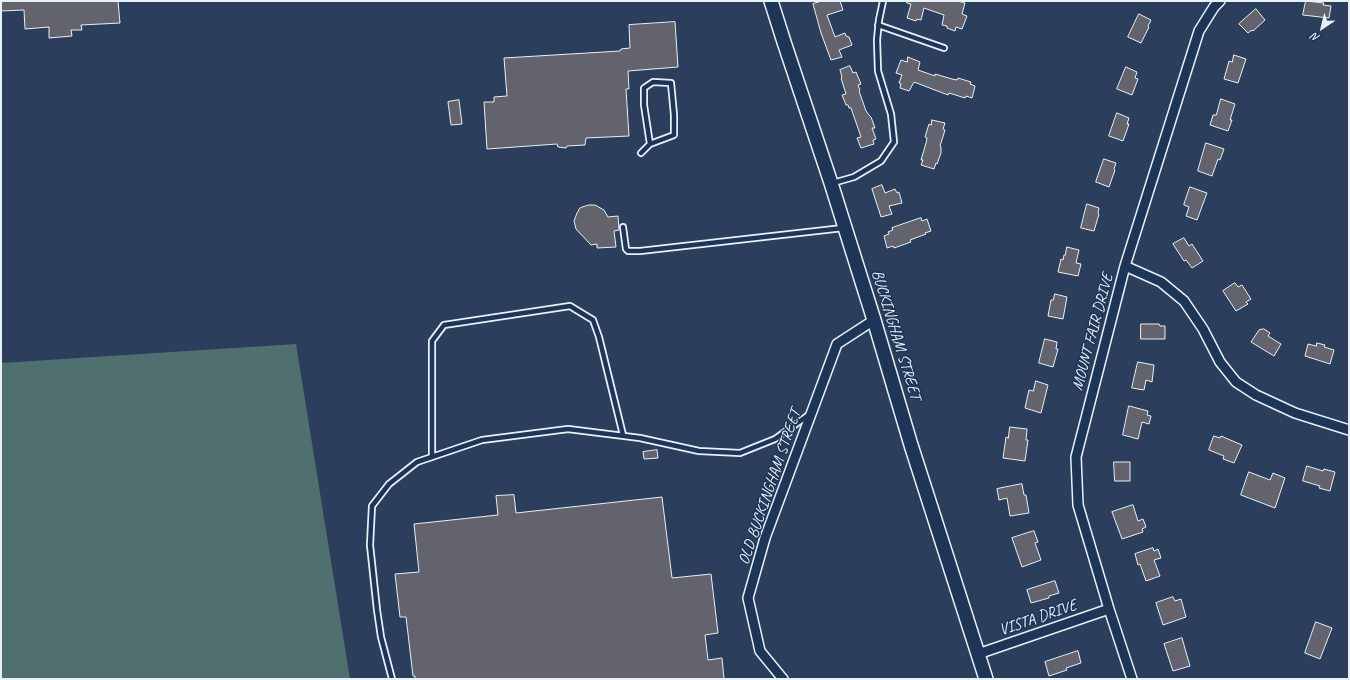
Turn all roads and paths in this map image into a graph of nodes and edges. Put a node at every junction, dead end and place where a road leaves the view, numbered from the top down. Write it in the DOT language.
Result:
graph roads {
  1 [pos="771,1"];
  2 [pos="883,1"];
  3 [pos="1220,1"];
  4 [pos="878,25"];
  5 [pos="944,48"];
  6 [pos="650,144"];
  7 [pos="641,153"];
  8 [pos="831,183"];
  9 [pos="623,227"];
  10 [pos="845,228"];
  11 [pos="1125,266"];
  12 [pos="874,320"];
  13 [pos="812,413"];
  14 [pos="1349,430"];
  15 [pos="624,435"];
  16 [pos="432,457"];
  17 [pos="1109,610"];
  18 [pos="978,654"];
  19 [pos="392,679"];
  20 [pos="783,679"];
  21 [pos="986,679"];
  22 [pos="1132,679"];
  1 -- 8 [label="main road, BUCKINGHAM STREET"];
  2 -- 4 [label="lane"];
  3 -- 11 [label="street, MOUNT FAIR DRIVE"];
  4 -- 5 [label="lane"];
  4 -- 8 [label="lane"];
  6 -- 6 [label="lane"];
  6 -- 7 [label="lane"];
  8 -- 10 [label="main road, BUCKINGHAM STREET"];
  9 -- 10 [label="lane"];
  10 -- 12 [label="main road, BUCKINGHAM STREET"];
  11 -- 14 [label="street"];
  11 -- 17 [label="street, MOUNT FAIR DRIVE"];
  12 -- 13 [label="street, OLD BUCKINGHAM STREET"];
  12 -- 18 [label="main road, BUCKINGHAM STREET"];
  13 -- 15 [label="lane"];
  13 -- 20 [label="street, OLD BUCKINGHAM STREET"];
  15 -- 16 [label="lane"];
  15 -- 16 [label="lane"];
  16 -- 19 [label="lane"];
  17 -- 18 [label="street, VISTA DRIVE"];
  17 -- 22 [label="street, MOUNT FAIR DRIVE"];
  18 -- 21 [label="main road, BUCKINGHAM STREET"];
}
